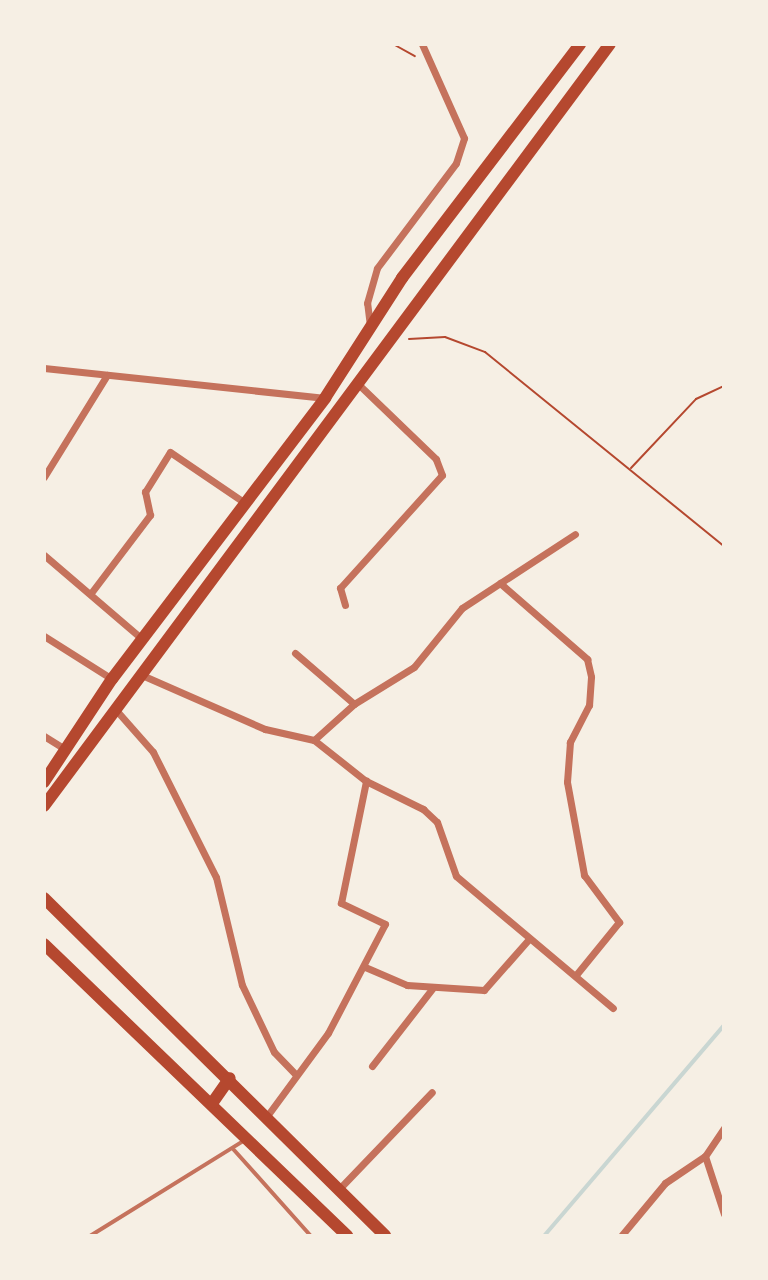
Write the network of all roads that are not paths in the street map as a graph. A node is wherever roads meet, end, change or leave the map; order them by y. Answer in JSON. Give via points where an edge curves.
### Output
{"nodes":[{"id":1,"x":422,"y":44,"type":"edge"},
{"id":2,"x":580,"y":44,"type":"edge"},
{"id":3,"x":610,"y":44,"type":"edge"},
{"id":4,"x":370,"y":331,"type":"junction"},
{"id":5,"x":388,"y":343,"type":"junction"},
{"id":6,"x":44,"y":368,"type":"edge"},
{"id":7,"x":107,"y":375,"type":"junction"},
{"id":8,"x":359,"y":385,"type":"junction"},
{"id":9,"x":325,"y":398,"type":"junction"},
{"id":10,"x":44,"y":477,"type":"edge"},
{"id":11,"x":245,"y":503,"type":"junction"},
{"id":12,"x":575,"y":534,"type":"dead end"},
{"id":13,"x":44,"y":555,"type":"edge"},
{"id":14,"x":500,"y":583,"type":"junction"},
{"id":15,"x":91,"y":593,"type":"junction"},
{"id":16,"x":345,"y":605,"type":"dead end"},
{"id":17,"x":44,"y":636,"type":"edge"},
{"id":18,"x":142,"y":639,"type":"junction"},
{"id":19,"x":295,"y":653,"type":"dead end"},
{"id":20,"x":144,"y":676,"type":"junction"},
{"id":21,"x":112,"y":679,"type":"junction"},
{"id":22,"x":354,"y":704,"type":"junction"},
{"id":23,"x":116,"y":710,"type":"junction"},
{"id":24,"x":44,"y":736,"type":"edge"},
{"id":25,"x":314,"y":740,"type":"junction"},
{"id":26,"x":66,"y":750,"type":"junction"},
{"id":27,"x":45,"y":780,"type":"edge"},
{"id":28,"x":366,"y":781,"type":"junction"},
{"id":29,"x":44,"y":806,"type":"edge"},
{"id":30,"x":44,"y":898,"type":"edge"},
{"id":31,"x":529,"y":939,"type":"junction"},
{"id":32,"x":44,"y":944,"type":"edge"},
{"id":33,"x":365,"y":967,"type":"junction"},
{"id":34,"x":576,"y":975,"type":"junction"},
{"id":35,"x":432,"y":989,"type":"junction"},
{"id":36,"x":613,"y":1008,"type":"dead end"},
{"id":37,"x":372,"y":1066,"type":"dead end"},
{"id":38,"x":296,"y":1075,"type":"junction"},
{"id":39,"x":230,"y":1078,"type":"junction"},
{"id":40,"x":432,"y":1092,"type":"dead end"},
{"id":41,"x":213,"y":1102,"type":"junction"},
{"id":42,"x":267,"y":1116,"type":"junction"},
{"id":43,"x":724,"y":1128,"type":"edge"},
{"id":44,"x":249,"y":1135,"type":"junction"},
{"id":45,"x":234,"y":1150,"type":"junction"},
{"id":46,"x":705,"y":1156,"type":"junction"},
{"id":47,"x":339,"y":1189,"type":"junction"},
{"id":48,"x":724,"y":1214,"type":"edge"},
{"id":49,"x":384,"y":1235,"type":"edge"},
{"id":50,"x":90,"y":1236,"type":"edge"},
{"id":51,"x":311,"y":1236,"type":"edge"},
{"id":52,"x":347,"y":1236,"type":"edge"},
{"id":53,"x":621,"y":1236,"type":"edge"}],
"edges":[{"from":1,"to":4,"type":"street","via":[[461,116],[464,138],[443,182],[377,268],[367,303]]},
{"from":2,"to":4,"type":"highway","via":[[402,278]]},
{"from":3,"to":5,"type":"highway"},
{"from":4,"to":5,"type":"highway"},
{"from":4,"to":9,"type":"highway"},
{"from":5,"to":8,"type":"highway"},
{"from":6,"to":7,"type":"street"},
{"from":7,"to":9,"type":"street"},
{"from":7,"to":10,"type":"street"},
{"from":8,"to":16,"type":"street","via":[[436,459],[442,475],[340,588]]},
{"from":8,"to":20,"type":"highway"},
{"from":9,"to":11,"type":"highway"},
{"from":11,"to":15,"type":"street","via":[[170,452],[145,492],[150,515]]},
{"from":11,"to":18,"type":"highway"},
{"from":12,"to":14,"type":"street"},
{"from":13,"to":15,"type":"street"},
{"from":14,"to":22,"type":"street","via":[[462,608],[414,667]]},
{"from":14,"to":34,"type":"street","via":[[587,659],[591,677],[589,705],[570,742],[567,782],[584,875],[619,922]]},
{"from":15,"to":18,"type":"street"},
{"from":17,"to":21,"type":"street"},
{"from":18,"to":21,"type":"highway"},
{"from":19,"to":22,"type":"street"},
{"from":20,"to":23,"type":"highway"},
{"from":20,"to":25,"type":"street","via":[[265,729]]},
{"from":21,"to":26,"type":"highway"},
{"from":22,"to":25,"type":"street"},
{"from":23,"to":29,"type":"highway"},
{"from":23,"to":38,"type":"street","via":[[153,752],[216,877],[242,985],[274,1052]]},
{"from":24,"to":26,"type":"street"},
{"from":25,"to":28,"type":"street"},
{"from":26,"to":27,"type":"highway"},
{"from":28,"to":31,"type":"street","via":[[430,816],[456,876]]},
{"from":28,"to":33,"type":"street","via":[[341,903],[385,924]]},
{"from":30,"to":39,"type":"highway"},
{"from":31,"to":34,"type":"street"},
{"from":31,"to":35,"type":"street","via":[[484,990]]},
{"from":32,"to":41,"type":"highway"},
{"from":33,"to":35,"type":"street"},
{"from":33,"to":38,"type":"street"},
{"from":34,"to":36,"type":"street"},
{"from":35,"to":37,"type":"street"},
{"from":38,"to":42,"type":"street"},
{"from":39,"to":41,"type":"highway"},
{"from":39,"to":42,"type":"highway"},
{"from":40,"to":47,"type":"street"},
{"from":41,"to":44,"type":"highway"},
{"from":42,"to":47,"type":"highway"},
{"from":43,"to":46,"type":"street"},
{"from":44,"to":45,"type":"lane"},
{"from":44,"to":52,"type":"highway"},
{"from":45,"to":50,"type":"lane"},
{"from":45,"to":51,"type":"lane"},
{"from":46,"to":48,"type":"street"},
{"from":46,"to":53,"type":"street","via":[[665,1183]]},
{"from":47,"to":49,"type":"highway"}]}
